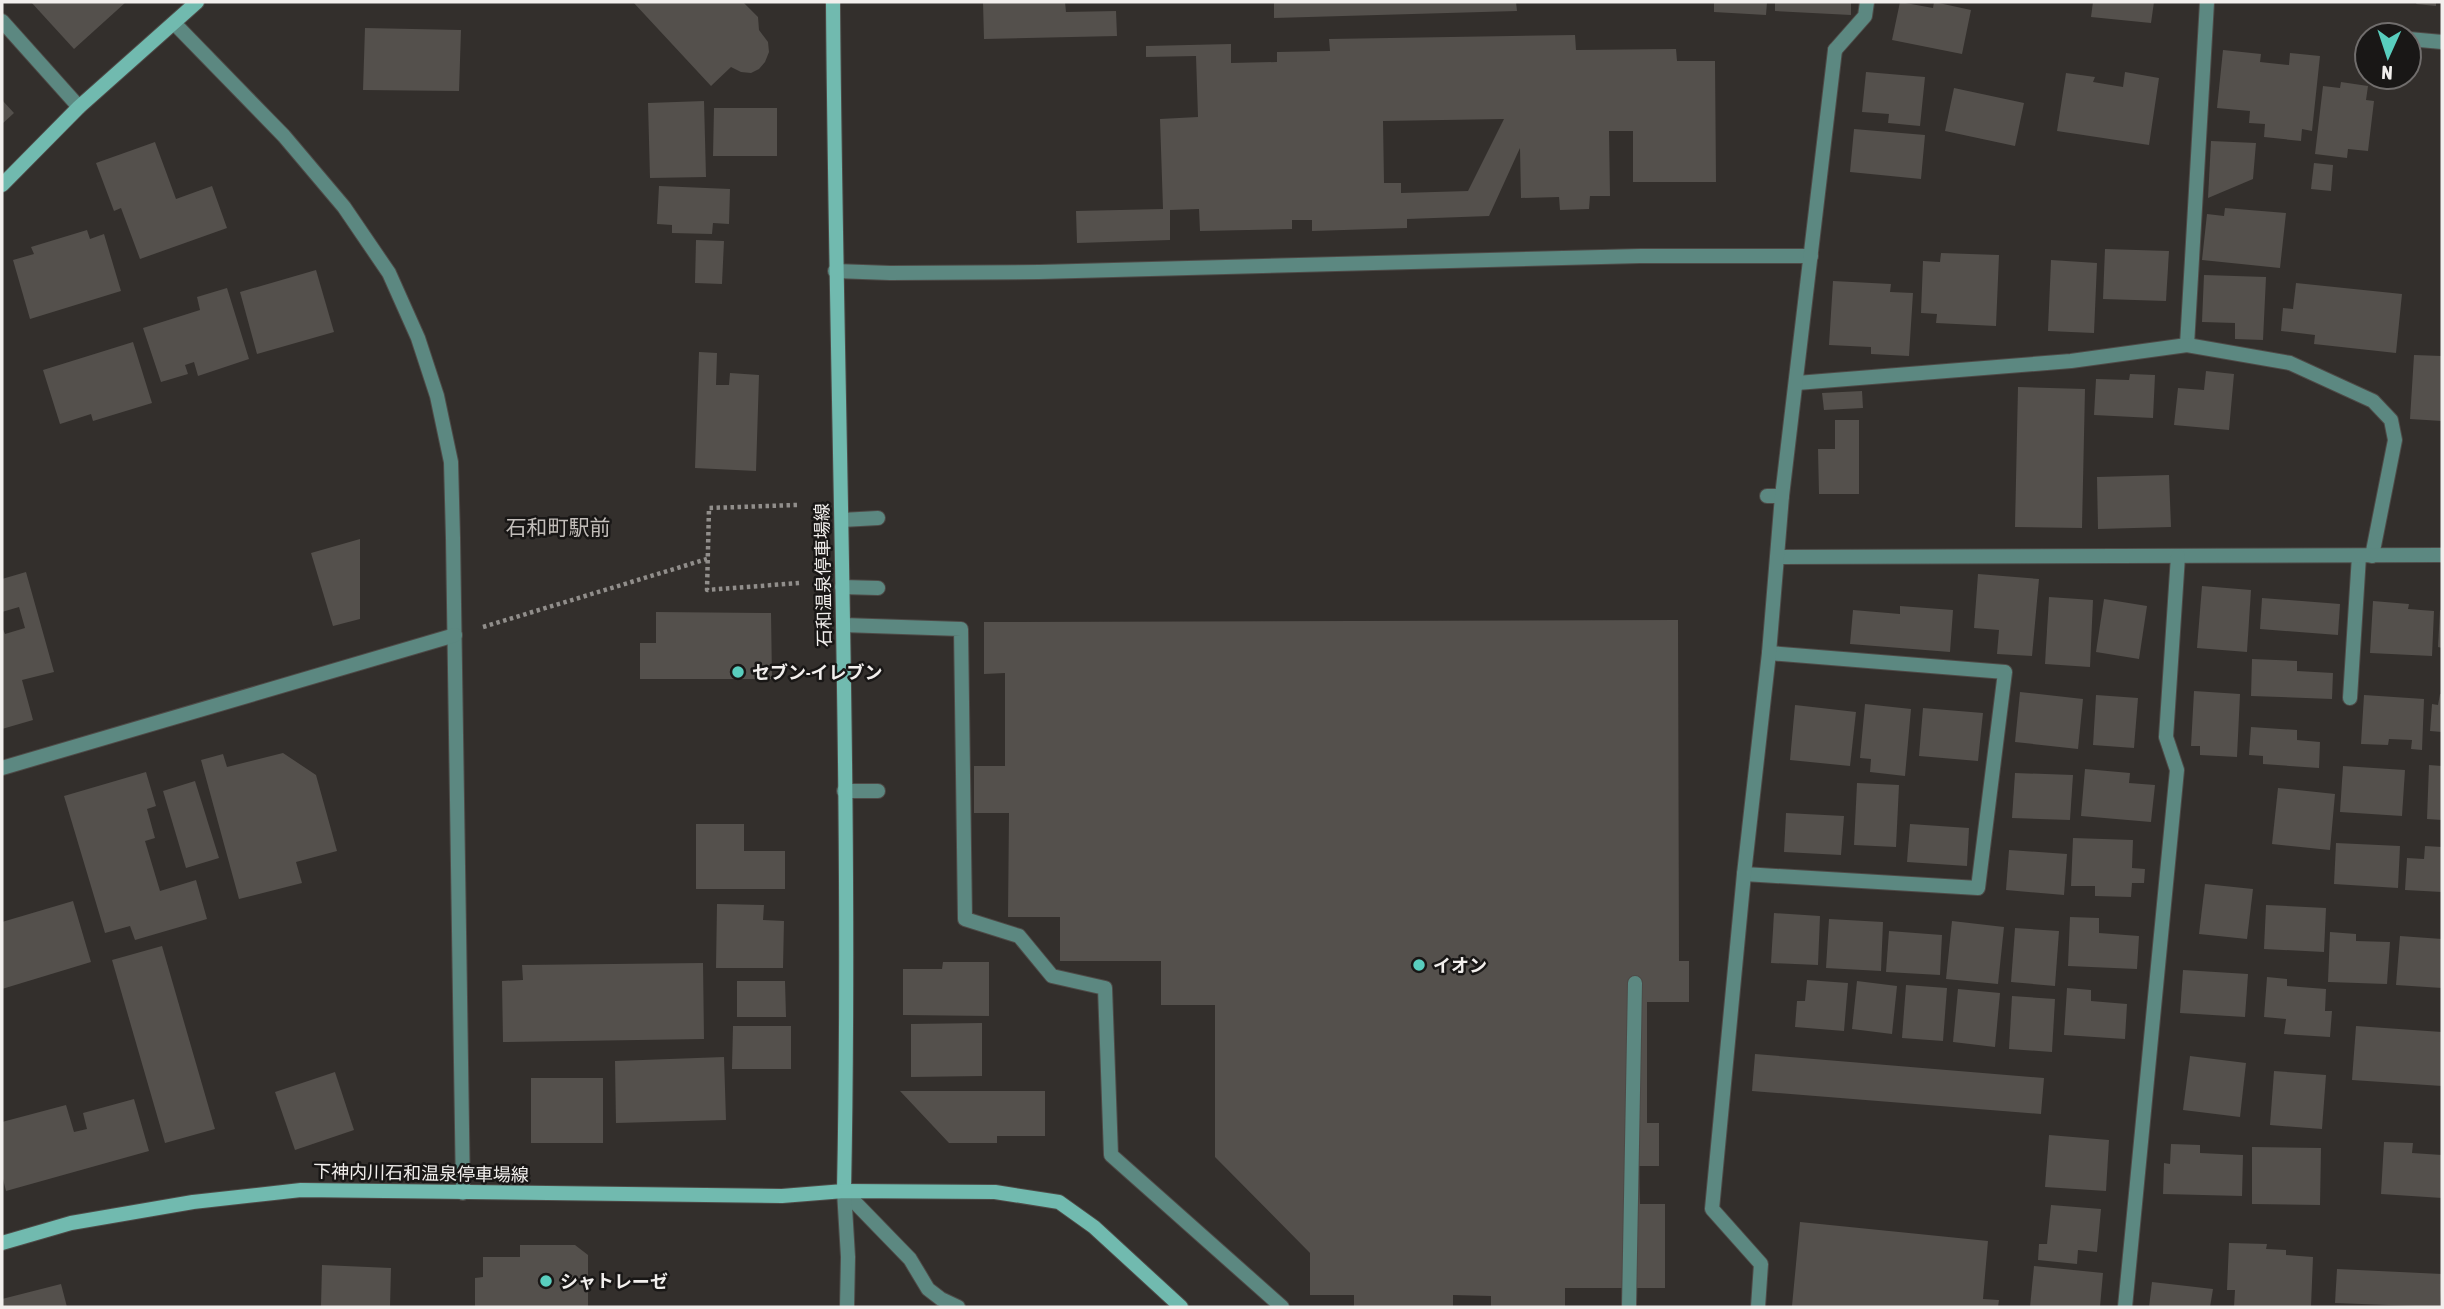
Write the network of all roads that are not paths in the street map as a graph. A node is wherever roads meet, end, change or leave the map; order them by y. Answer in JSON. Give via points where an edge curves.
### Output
{"nodes":[{"id":1,"x":197,"y":2,"type":"edge"},
{"id":2,"x":833,"y":2,"type":"edge"},
{"id":3,"x":1867,"y":2,"type":"edge"},
{"id":4,"x":2207,"y":2,"type":"edge"},
{"id":5,"x":2,"y":21,"type":"edge"},
{"id":6,"x":174,"y":23,"type":"junction"},
{"id":7,"x":2423,"y":40,"type":"edge"},
{"id":8,"x":2442,"y":42,"type":"edge"},
{"id":9,"x":79,"y":107,"type":"junction"},
{"id":10,"x":2,"y":185,"type":"edge"},
{"id":11,"x":1811,"y":256,"type":"junction"},
{"id":12,"x":835,"y":271,"type":"junction"},
{"id":13,"x":2187,"y":345,"type":"junction"},
{"id":14,"x":1797,"y":383,"type":"junction"},
{"id":15,"x":878,"y":518,"type":"dead end"},
{"id":16,"x":842,"y":520,"type":"junction"},
{"id":17,"x":2442,"y":555,"type":"edge"},
{"id":18,"x":2178,"y":556,"type":"junction"},
{"id":19,"x":2365,"y":556,"type":"junction"},
{"id":20,"x":1778,"y":557,"type":"junction"},
{"id":21,"x":842,"y":587,"type":"junction"},
{"id":22,"x":878,"y":589,"type":"dead end"},
{"id":23,"x":843,"y":625,"type":"junction"},
{"id":24,"x":455,"y":635,"type":"junction"},
{"id":25,"x":1769,"y":653,"type":"junction"},
{"id":26,"x":2350,"y":698,"type":"dead end"},
{"id":27,"x":2,"y":768,"type":"edge"},
{"id":28,"x":844,"y":791,"type":"junction"},
{"id":29,"x":878,"y":791,"type":"dead end"},
{"id":30,"x":1744,"y":874,"type":"junction"},
{"id":31,"x":1635,"y":983,"type":"dead end"},
{"id":32,"x":844,"y":1191,"type":"junction"},
{"id":33,"x":463,"y":1193,"type":"junction"},
{"id":34,"x":2,"y":1243,"type":"edge"},
{"id":35,"x":847,"y":1307,"type":"edge"},
{"id":36,"x":958,"y":1307,"type":"edge"},
{"id":37,"x":1181,"y":1307,"type":"edge"},
{"id":38,"x":1282,"y":1307,"type":"edge"},
{"id":39,"x":1629,"y":1307,"type":"edge"},
{"id":40,"x":1758,"y":1307,"type":"edge"},
{"id":41,"x":2125,"y":1307,"type":"edge"}],
"edges":[{"from":1,"to":6,"type":"main road"},
{"from":2,"to":12,"type":"main road","name":"石和温泉停車場線"},
{"from":3,"to":11,"type":"street","via":[[1865,16],[1835,50]]},
{"from":4,"to":13,"type":"street"},
{"from":5,"to":9,"type":"street"},
{"from":6,"to":9,"type":"main road"},
{"from":6,"to":24,"type":"street","via":[[284,136],[344,207],[389,273],[422,350],[451,462]]},
{"from":7,"to":8,"type":"street"},
{"from":9,"to":10,"type":"main road"},
{"from":11,"to":12,"type":"street","via":[[1640,256],[1039,272]]},
{"from":11,"to":14,"type":"street"},
{"from":12,"to":16,"type":"main road","name":"石和温泉停車場線"},
{"from":13,"to":14,"type":"street","via":[[2071,361]]},
{"from":13,"to":19,"type":"street","via":[[2290,363],[2373,401],[2391,421],[2395,440]]},
{"from":14,"to":20,"type":"street","via":[[1774,496]]},
{"from":15,"to":16,"type":"street"},
{"from":16,"to":21,"type":"main road","name":"石和温泉停車場線"},
{"from":17,"to":19,"type":"street"},
{"from":18,"to":19,"type":"street"},
{"from":18,"to":20,"type":"street"},
{"from":18,"to":41,"type":"street","via":[[2166,737],[2177,771]]},
{"from":19,"to":26,"type":"street"},
{"from":20,"to":25,"type":"street"},
{"from":21,"to":22,"type":"street"},
{"from":21,"to":23,"type":"main road","name":"石和温泉停車場線"},
{"from":23,"to":28,"type":"main road","name":"石和温泉停車場線"},
{"from":23,"to":38,"type":"street","via":[[961,629],[965,919],[1019,936],[1052,976],[1105,988],[1111,1155]]},
{"from":24,"to":27,"type":"street"},
{"from":24,"to":33,"type":"street"},
{"from":25,"to":30,"type":"street"},
{"from":25,"to":30,"type":"street","via":[[2004,673],[1978,888]]},
{"from":28,"to":29,"type":"street"},
{"from":28,"to":32,"type":"main road","name":"石和温泉停車場線"},
{"from":30,"to":40,"type":"street","via":[[1712,1209],[1761,1264]]},
{"from":31,"to":39,"type":"street"},
{"from":32,"to":33,"type":"main road","name":"下神内川石和温泉停車場線","via":[[782,1196]]},
{"from":32,"to":35,"type":"street"},
{"from":32,"to":36,"type":"street","via":[[909,1259],[928,1289]]},
{"from":32,"to":37,"type":"main road","name":"下神内川石和温泉停車場線","via":[[995,1192],[1059,1202],[1094,1227]]},
{"from":33,"to":34,"type":"main road","name":"下神内川石和温泉停車場線","via":[[301,1190],[71,1223]]}]}
